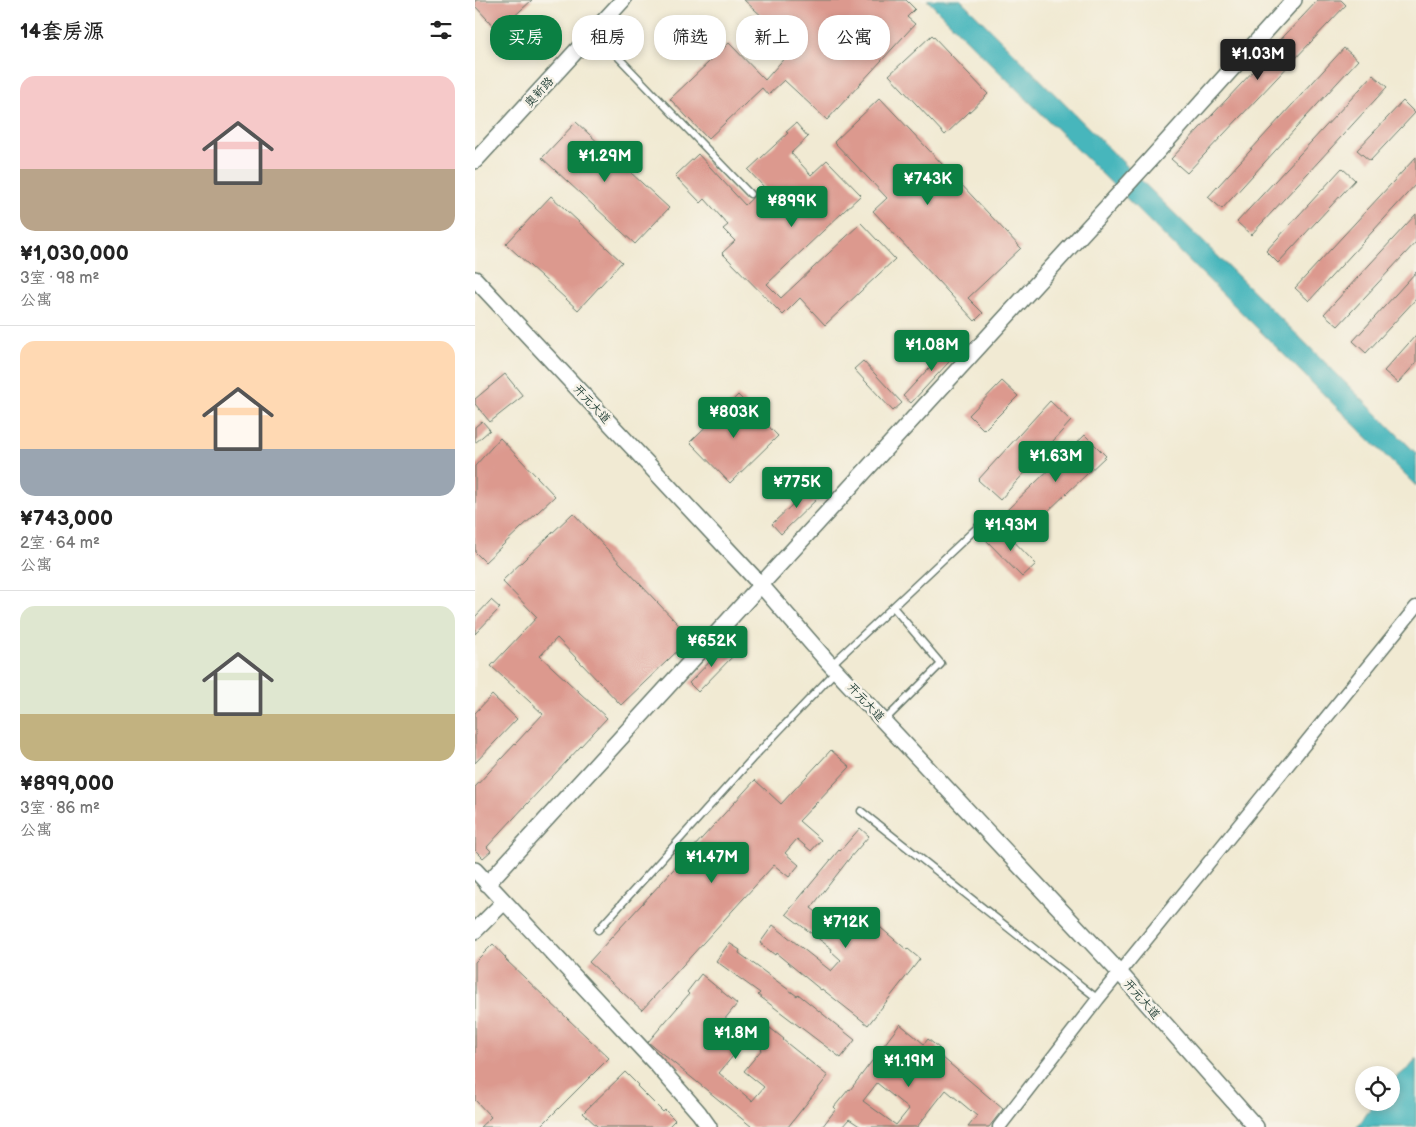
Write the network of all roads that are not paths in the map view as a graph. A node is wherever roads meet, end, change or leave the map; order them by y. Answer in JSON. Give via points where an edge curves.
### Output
{"nodes":[{"id":1,"x":623,"y":0,"type":"edge"},
{"id":2,"x":1294,"y":0,"type":"edge"},
{"id":3,"x":609,"y":15,"type":"edge"},
{"id":4,"x":572,"y":56,"type":"edge"},
{"id":5,"x":621,"y":60,"type":"edge"},
{"id":6,"x":475,"y":161,"type":"edge"},
{"id":7,"x":750,"y":194,"type":"dead end"},
{"id":8,"x":475,"y":279,"type":"edge"},
{"id":9,"x":983,"y":522,"type":"dead end"},
{"id":10,"x":761,"y":585,"type":"junction"},
{"id":11,"x":893,"y":607,"type":"junction"},
{"id":12,"x":1416,"y":607,"type":"edge"},
{"id":13,"x":834,"y":668,"type":"junction"},
{"id":14,"x":883,"y":721,"type":"junction"},
{"id":15,"x":861,"y":811,"type":"dead end"},
{"id":16,"x":475,"y":870,"type":"edge"},
{"id":17,"x":487,"y":884,"type":"junction"},
{"id":18,"x":504,"y":902,"type":"junction"},
{"id":19,"x":598,"y":930,"type":"dead end"},
{"id":20,"x":475,"y":931,"type":"edge"},
{"id":21,"x":1120,"y":973,"type":"junction"},
{"id":22,"x":1098,"y":998,"type":"junction"},
{"id":23,"x":709,"y":1127,"type":"edge"},
{"id":24,"x":999,"y":1127,"type":"edge"},
{"id":25,"x":1256,"y":1127,"type":"edge"}],
"edges":[{"from":1,"to":3,"type":"street","name":"奥新路"},
{"from":2,"to":10,"type":"street"},
{"from":4,"to":6,"type":"street","name":"奥新路"},
{"from":5,"to":7,"type":"lane"},
{"from":8,"to":10,"type":"street","name":"开元大道"},
{"from":9,"to":11,"type":"lane"},
{"from":10,"to":13,"type":"street","name":"开元大道"},
{"from":10,"to":17,"type":"street"},
{"from":11,"to":13,"type":"lane"},
{"from":11,"to":14,"type":"lane","via":[[941,664]]},
{"from":12,"to":21,"type":"street"},
{"from":13,"to":14,"type":"street","name":"开元大道"},
{"from":13,"to":19,"type":"lane"},
{"from":14,"to":21,"type":"street","name":"开元大道"},
{"from":15,"to":22,"type":"lane"},
{"from":16,"to":17,"type":"street"},
{"from":17,"to":18,"type":"street"},
{"from":18,"to":20,"type":"street"},
{"from":18,"to":23,"type":"street","via":[[658,1066]]},
{"from":21,"to":22,"type":"street"},
{"from":21,"to":25,"type":"street","name":"开元大道"},
{"from":22,"to":24,"type":"street"}]}
